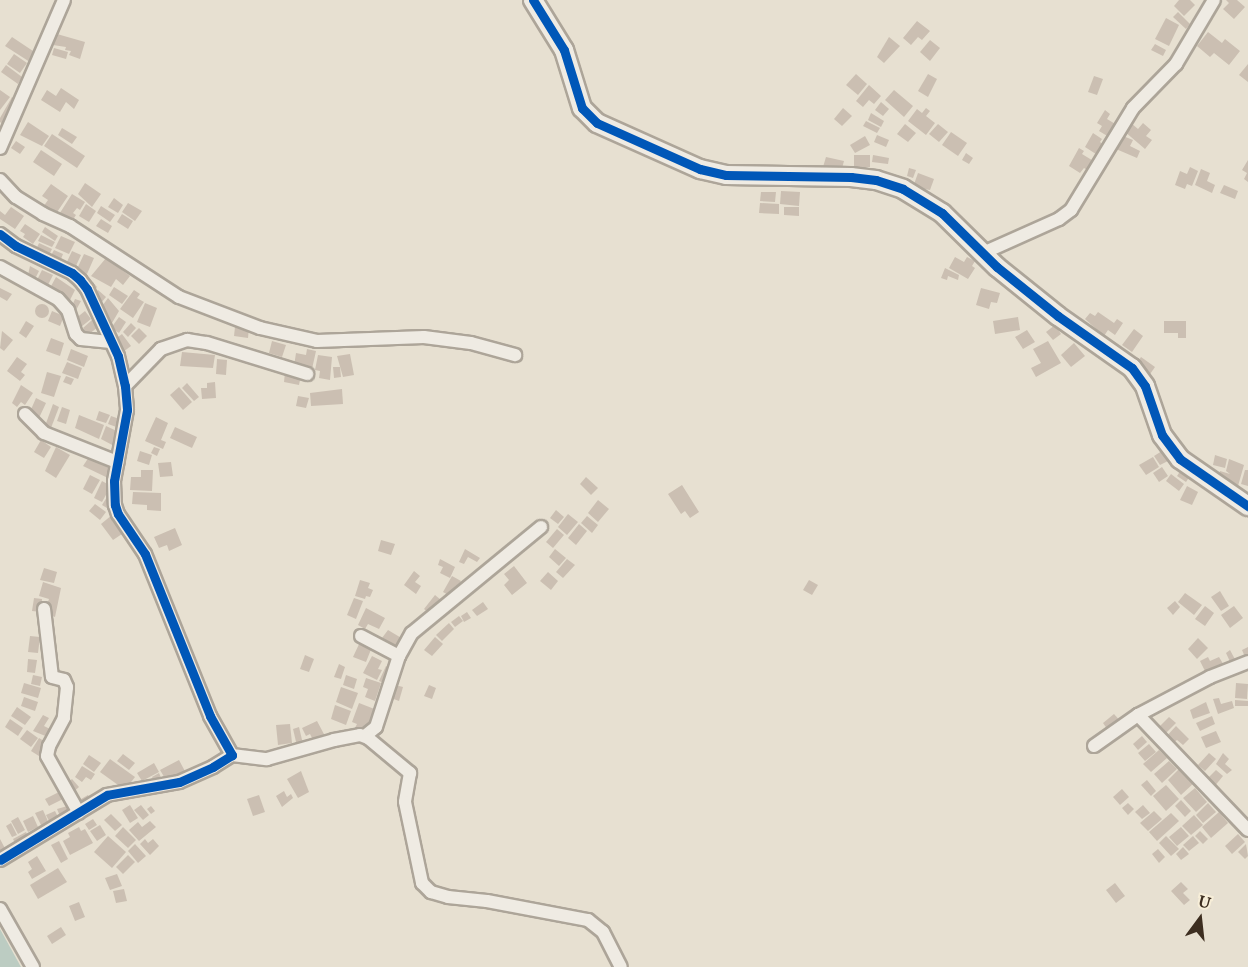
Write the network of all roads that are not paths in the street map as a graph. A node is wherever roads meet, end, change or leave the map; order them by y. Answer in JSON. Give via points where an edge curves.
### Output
{"nodes":[{"id":1,"x":64,"y":0,"type":"edge"},
{"id":2,"x":533,"y":0,"type":"edge"},
{"id":3,"x":1214,"y":0,"type":"edge"},
{"id":4,"x":0,"y":148,"type":"edge"},
{"id":5,"x":0,"y":180,"type":"edge"},
{"id":6,"x":0,"y":234,"type":"edge"},
{"id":7,"x":983,"y":253,"type":"junction"},
{"id":8,"x":0,"y":267,"type":"edge"},
{"id":9,"x":111,"y":342,"type":"junction"},
{"id":10,"x":515,"y":355,"type":"dead end"},
{"id":11,"x":307,"y":374,"type":"dead end"},
{"id":12,"x":126,"y":386,"type":"junction"},
{"id":13,"x":25,"y":414,"type":"dead end"},
{"id":14,"x":117,"y":462,"type":"junction"},
{"id":15,"x":1248,"y":506,"type":"edge"},
{"id":16,"x":541,"y":527,"type":"dead end"},
{"id":17,"x":44,"y":609,"type":"dead end"},
{"id":18,"x":361,"y":636,"type":"dead end"},
{"id":19,"x":399,"y":656,"type":"junction"},
{"id":20,"x":1248,"y":662,"type":"edge"},
{"id":21,"x":1138,"y":715,"type":"junction"},
{"id":22,"x":365,"y":736,"type":"junction"},
{"id":23,"x":1094,"y":746,"type":"dead end"},
{"id":24,"x":232,"y":755,"type":"junction"},
{"id":25,"x":79,"y":813,"type":"junction"},
{"id":26,"x":1248,"y":830,"type":"edge"},
{"id":27,"x":0,"y":860,"type":"edge"},
{"id":28,"x":0,"y":909,"type":"edge"},
{"id":29,"x":33,"y":967,"type":"edge"},
{"id":30,"x":621,"y":967,"type":"edge"}],
"edges":[{"from":1,"to":4,"type":"street"},
{"from":2,"to":7,"type":"street","via":[[564,50],[582,108],[597,123],[726,175],[851,177],[903,189],[942,213]]},
{"from":3,"to":7,"type":"street","via":[[1176,63],[1133,108],[1071,210]]},
{"from":5,"to":10,"type":"street","via":[[16,197],[70,226],[179,297],[260,328],[317,341],[424,337],[471,343]]},
{"from":6,"to":9,"type":"street","via":[[80,280]]},
{"from":7,"to":15,"type":"street","via":[[1058,316],[1132,368],[1145,386],[1162,435],[1180,459]]},
{"from":8,"to":9,"type":"street","via":[[58,299],[68,310],[75,334],[81,339]]},
{"from":9,"to":12,"type":"street"},
{"from":11,"to":12,"type":"street","via":[[187,340],[161,349]]},
{"from":12,"to":14,"type":"street","via":[[126,426]]},
{"from":13,"to":14,"type":"street","via":[[44,433]]},
{"from":14,"to":24,"type":"street","via":[[113,494],[118,514],[145,555],[210,716]]},
{"from":16,"to":19,"type":"street","via":[[418,626]]},
{"from":17,"to":25,"type":"street","via":[[52,677],[64,680],[67,687],[64,718],[47,756]]},
{"from":18,"to":19,"type":"street"},
{"from":19,"to":22,"type":"street","via":[[376,727]]},
{"from":20,"to":21,"type":"street"},
{"from":21,"to":23,"type":"street"},
{"from":21,"to":26,"type":"street"},
{"from":22,"to":24,"type":"street","via":[[333,740],[267,759]]},
{"from":22,"to":30,"type":"street","via":[[410,773],[405,802],[422,883],[439,895],[588,920],[603,932]]},
{"from":24,"to":25,"type":"street","via":[[179,782],[107,795]]},
{"from":25,"to":27,"type":"street"},
{"from":28,"to":29,"type":"street"}]}
